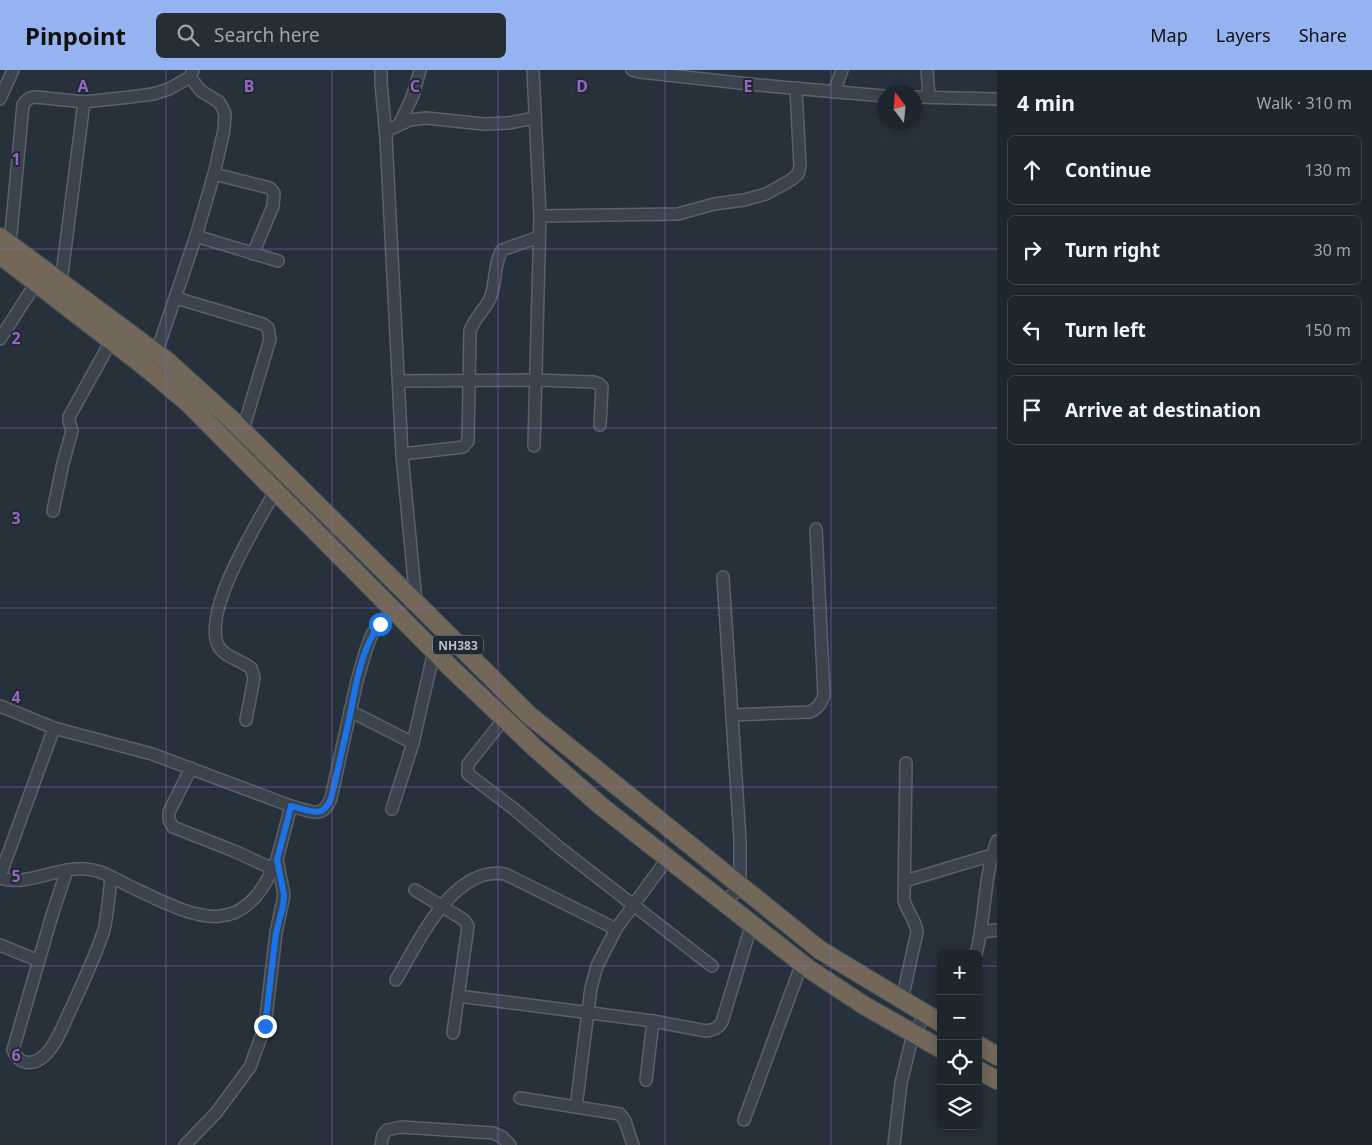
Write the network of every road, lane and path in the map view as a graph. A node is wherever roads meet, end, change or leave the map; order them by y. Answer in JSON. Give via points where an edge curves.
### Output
{"nodes":[{"id":1,"x":13,"y":70,"type":"edge"},
{"id":2,"x":381,"y":70,"type":"edge"},
{"id":3,"x":420,"y":70,"type":"edge"},
{"id":4,"x":533,"y":70,"type":"edge"},
{"id":5,"x":634,"y":70,"type":"edge"},
{"id":6,"x":842,"y":70,"type":"edge"},
{"id":7,"x":927,"y":70,"type":"edge"},
{"id":8,"x":191,"y":74,"type":"edge"},
{"id":9,"x":707,"y":75,"type":"edge"},
{"id":10,"x":796,"y":88,"type":"junction"},
{"id":11,"x":834,"y":92,"type":"junction"},
{"id":12,"x":877,"y":95,"type":"edge"},
{"id":13,"x":922,"y":97,"type":"edge"},
{"id":14,"x":929,"y":97,"type":"junction"},
{"id":15,"x":0,"y":99,"type":"edge"},
{"id":16,"x":997,"y":99,"type":"edge"},
{"id":17,"x":84,"y":102,"type":"junction"},
{"id":18,"x":535,"y":118,"type":"junction"},
{"id":19,"x":400,"y":123,"type":"junction"},
{"id":20,"x":386,"y":131,"type":"junction"},
{"id":21,"x":214,"y":174,"type":"junction"},
{"id":22,"x":540,"y":216,"type":"junction"},
{"id":23,"x":196,"y":236,"type":"junction"},
{"id":24,"x":539,"y":238,"type":"junction"},
{"id":25,"x":3,"y":246,"type":"edge"},
{"id":26,"x":253,"y":254,"type":"junction"},
{"id":27,"x":278,"y":261,"type":"dead end"},
{"id":28,"x":61,"y":282,"type":"junction"},
{"id":29,"x":36,"y":283,"type":"junction"},
{"id":30,"x":176,"y":298,"type":"junction"},
{"id":31,"x":0,"y":339,"type":"edge"},
{"id":32,"x":112,"y":341,"type":"junction"},
{"id":33,"x":157,"y":353,"type":"junction"},
{"id":34,"x":149,"y":370,"type":"junction"},
{"id":35,"x":535,"y":380,"type":"junction"},
{"id":36,"x":399,"y":381,"type":"junction"},
{"id":37,"x":470,"y":381,"type":"junction"},
{"id":38,"x":600,"y":425,"type":"dead end"},
{"id":39,"x":243,"y":430,"type":"junction"},
{"id":40,"x":534,"y":446,"type":"dead end"},
{"id":41,"x":402,"y":454,"type":"junction"},
{"id":42,"x":275,"y":491,"type":"junction"},
{"id":43,"x":53,"y":512,"type":"dead end"},
{"id":44,"x":816,"y":529,"type":"dead end"},
{"id":45,"x":723,"y":577,"type":"dead end"},
{"id":46,"x":416,"y":602,"type":"junction"},
{"id":47,"x":392,"y":609,"type":"junction"},
{"id":48,"x":434,"y":651,"type":"junction"},
{"id":49,"x":0,"y":706,"type":"edge"},
{"id":50,"x":350,"y":711,"type":"junction"},
{"id":51,"x":732,"y":715,"type":"junction"},
{"id":52,"x":504,"y":719,"type":"junction"},
{"id":53,"x":246,"y":720,"type":"dead end"},
{"id":54,"x":54,"y":728,"type":"junction"},
{"id":55,"x":413,"y":742,"type":"junction"},
{"id":56,"x":906,"y":763,"type":"dead end"},
{"id":57,"x":191,"y":768,"type":"junction"},
{"id":58,"x":291,"y":806,"type":"junction"},
{"id":59,"x":392,"y":809,"type":"dead end"},
{"id":60,"x":997,"y":842,"type":"edge"},
{"id":61,"x":992,"y":855,"type":"junction"},
{"id":62,"x":668,"y":859,"type":"junction"},
{"id":63,"x":275,"y":864,"type":"junction"},
{"id":64,"x":67,"y":870,"type":"junction"},
{"id":65,"x":0,"y":877,"type":"edge"},
{"id":66,"x":111,"y":877,"type":"junction"},
{"id":67,"x":905,"y":881,"type":"junction"},
{"id":68,"x":740,"y":887,"type":"junction"},
{"id":69,"x":415,"y":890,"type":"dead end"},
{"id":70,"x":725,"y":902,"type":"junction"},
{"id":71,"x":633,"y":906,"type":"junction"},
{"id":72,"x":442,"y":907,"type":"junction"},
{"id":73,"x":752,"y":923,"type":"junction"},
{"id":74,"x":616,"y":929,"type":"junction"},
{"id":75,"x":997,"y":930,"type":"edge"},
{"id":76,"x":981,"y":932,"type":"junction"},
{"id":77,"x":0,"y":945,"type":"edge"},
{"id":78,"x":977,"y":950,"type":"edge"},
{"id":79,"x":39,"y":961,"type":"junction"},
{"id":80,"x":802,"y":963,"type":"junction"},
{"id":81,"x":712,"y":966,"type":"dead end"},
{"id":82,"x":396,"y":980,"type":"dead end"},
{"id":83,"x":458,"y":996,"type":"junction"},
{"id":84,"x":902,"y":1000,"type":"junction"},
{"id":85,"x":588,"y":1012,"type":"junction"},
{"id":86,"x":933,"y":1019,"type":"edge"},
{"id":87,"x":654,"y":1021,"type":"junction"},
{"id":88,"x":453,"y":1033,"type":"dead end"},
{"id":89,"x":913,"y":1034,"type":"junction"},
{"id":90,"x":937,"y":1047,"type":"edge"},
{"id":91,"x":982,"y":1047,"type":"edge"},
{"id":92,"x":997,"y":1056,"type":"edge"},
{"id":93,"x":982,"y":1072,"type":"edge"},
{"id":94,"x":646,"y":1080,"type":"dead end"},
{"id":95,"x":997,"y":1080,"type":"edge"},
{"id":96,"x":520,"y":1098,"type":"dead end"},
{"id":97,"x":576,"y":1107,"type":"junction"},
{"id":98,"x":744,"y":1120,"type":"dead end"},
{"id":99,"x":184,"y":1145,"type":"edge"},
{"id":100,"x":381,"y":1145,"type":"edge"},
{"id":101,"x":510,"y":1145,"type":"edge"},
{"id":102,"x":633,"y":1145,"type":"edge"},
{"id":103,"x":894,"y":1145,"type":"edge"}],
"edges":[{"from":1,"to":15,"type":"street"},
{"from":2,"to":20,"type":"street"},
{"from":3,"to":19,"type":"street"},
{"from":4,"to":18,"type":"street"},
{"from":5,"to":9,"type":"street"},
{"from":6,"to":11,"type":"street"},
{"from":7,"to":14,"type":"street"},
{"from":8,"to":17,"type":"street","via":[[169,89],[153,94]]},
{"from":8,"to":21,"type":"street","via":[[201,91],[219,102],[224,114],[224,130]]},
{"from":9,"to":10,"type":"street"},
{"from":10,"to":11,"type":"street"},
{"from":10,"to":22,"type":"street","via":[[798,174],[766,194],[678,214]]},
{"from":11,"to":12,"type":"street"},
{"from":13,"to":14,"type":"street"},
{"from":14,"to":16,"type":"street"},
{"from":17,"to":25,"type":"street","via":[[31,97],[23,104]]},
{"from":17,"to":28,"type":"street"},
{"from":18,"to":19,"type":"street","via":[[484,124],[426,118]]},
{"from":18,"to":22,"type":"street"},
{"from":19,"to":20,"type":"street"},
{"from":20,"to":36,"type":"street"},
{"from":21,"to":23,"type":"street"},
{"from":21,"to":26,"type":"street","via":[[270,188],[274,193],[274,206]]},
{"from":22,"to":24,"type":"street"},
{"from":23,"to":26,"type":"street"},
{"from":23,"to":30,"type":"street"},
{"from":24,"to":35,"type":"street"},
{"from":24,"to":37,"type":"street","via":[[507,247],[499,255],[490,297],[470,330]]},
{"from":25,"to":28,"type":"highway","number":"NH383"},
{"from":25,"to":29,"type":"highway","number":"NH383"},
{"from":26,"to":27,"type":"street"},
{"from":28,"to":33,"type":"highway","number":"NH383"},
{"from":29,"to":31,"type":"street"},
{"from":29,"to":32,"type":"highway","number":"NH383"},
{"from":30,"to":33,"type":"street"},
{"from":30,"to":39,"type":"street","via":[[268,328],[270,340]]},
{"from":32,"to":34,"type":"highway","number":"NH383"},
{"from":32,"to":43,"type":"street","via":[[69,416],[72,431]]},
{"from":33,"to":34,"type":"street"},
{"from":33,"to":39,"type":"highway","number":"NH383"},
{"from":34,"to":42,"type":"highway","number":"NH383","via":[[187,402]]},
{"from":35,"to":37,"type":"street"},
{"from":35,"to":38,"type":"street","via":[[599,384],[602,387]]},
{"from":35,"to":40,"type":"street"},
{"from":36,"to":37,"type":"street"},
{"from":36,"to":41,"type":"street"},
{"from":37,"to":41,"type":"street","via":[[468,441],[463,446]]},
{"from":39,"to":46,"type":"highway","number":"NH383"},
{"from":41,"to":46,"type":"street"},
{"from":42,"to":47,"type":"highway","number":"NH383"},
{"from":42,"to":53,"type":"street","via":[[234,567],[218,604],[215,623],[219,647],[251,668],[254,678]]},
{"from":44,"to":51,"type":"street","via":[[822,702],[810,712]]},
{"from":45,"to":51,"type":"street"},
{"from":46,"to":68,"type":"highway","number":"NH383","via":[[529,716]]},
{"from":47,"to":48,"type":"highway","number":"NH383"},
{"from":47,"to":50,"type":"street","via":[[372,634]]},
{"from":48,"to":52,"type":"highway","number":"NH383"},
{"from":48,"to":55,"type":"street"},
{"from":49,"to":54,"type":"street"},
{"from":50,"to":55,"type":"street"},
{"from":50,"to":58,"type":"street","via":[[328,808],[316,812]]},
{"from":51,"to":68,"type":"street"},
{"from":52,"to":62,"type":"highway","number":"NH383","via":[[601,806]]},
{"from":52,"to":71,"type":"street","via":[[468,764],[468,774]]},
{"from":54,"to":57,"type":"street","via":[[152,754]]},
{"from":54,"to":65,"type":"street"},
{"from":55,"to":59,"type":"street"},
{"from":56,"to":67,"type":"street"},
{"from":57,"to":58,"type":"street"},
{"from":57,"to":63,"type":"street","via":[[169,812],[173,827]]},
{"from":58,"to":63,"type":"street"},
{"from":60,"to":61,"type":"street"},
{"from":61,"to":67,"type":"street"},
{"from":61,"to":76,"type":"street"},
{"from":62,"to":70,"type":"highway","number":"NH383"},
{"from":62,"to":71,"type":"street"},
{"from":63,"to":66,"type":"street","via":[[250,903],[241,911],[222,917],[209,917],[174,907]]},
{"from":63,"to":99,"type":"street","via":[[284,895],[265,1026],[250,1067],[216,1113]]},
{"from":64,"to":65,"type":"street","via":[[14,881]]},
{"from":64,"to":66,"type":"street","via":[[98,871]]},
{"from":64,"to":79,"type":"street"},
{"from":66,"to":79,"type":"street","via":[[104,928],[95,958],[46,1054],[34,1063],[25,1063],[16,1058],[13,1050]]},
{"from":67,"to":84,"type":"street","via":[[904,900],[917,932]]},
{"from":68,"to":70,"type":"street"},
{"from":68,"to":84,"type":"highway","number":"NH383","via":[[820,950]]},
{"from":69,"to":72,"type":"street"},
{"from":70,"to":73,"type":"highway","number":"NH383"},
{"from":71,"to":74,"type":"street"},
{"from":71,"to":81,"type":"street"},
{"from":72,"to":74,"type":"street","via":[[456,891],[476,878],[496,872]]},
{"from":72,"to":82,"type":"street"},
{"from":72,"to":83,"type":"street","via":[[468,926]]},
{"from":73,"to":80,"type":"highway","number":"NH383"},
{"from":73,"to":87,"type":"street","via":[[718,1027],[706,1031]]},
{"from":74,"to":85,"type":"street","via":[[598,966]]},
{"from":75,"to":76,"type":"street"},
{"from":76,"to":78,"type":"street"},
{"from":77,"to":79,"type":"street"},
{"from":80,"to":89,"type":"highway","number":"NH383"},
{"from":80,"to":98,"type":"street"},
{"from":83,"to":85,"type":"street"},
{"from":83,"to":88,"type":"street"},
{"from":84,"to":86,"type":"highway","number":"NH383"},
{"from":85,"to":87,"type":"street"},
{"from":85,"to":97,"type":"street"},
{"from":86,"to":89,"type":"street"},
{"from":87,"to":94,"type":"street"},
{"from":89,"to":90,"type":"highway","number":"NH383"},
{"from":89,"to":103,"type":"street","via":[[902,1083]]},
{"from":91,"to":92,"type":"highway"},
{"from":93,"to":95,"type":"highway"},
{"from":96,"to":97,"type":"street"},
{"from":97,"to":102,"type":"street","via":[[620,1114]]},
{"from":100,"to":101,"type":"street","via":[[387,1130],[401,1127],[493,1133]]}]}
